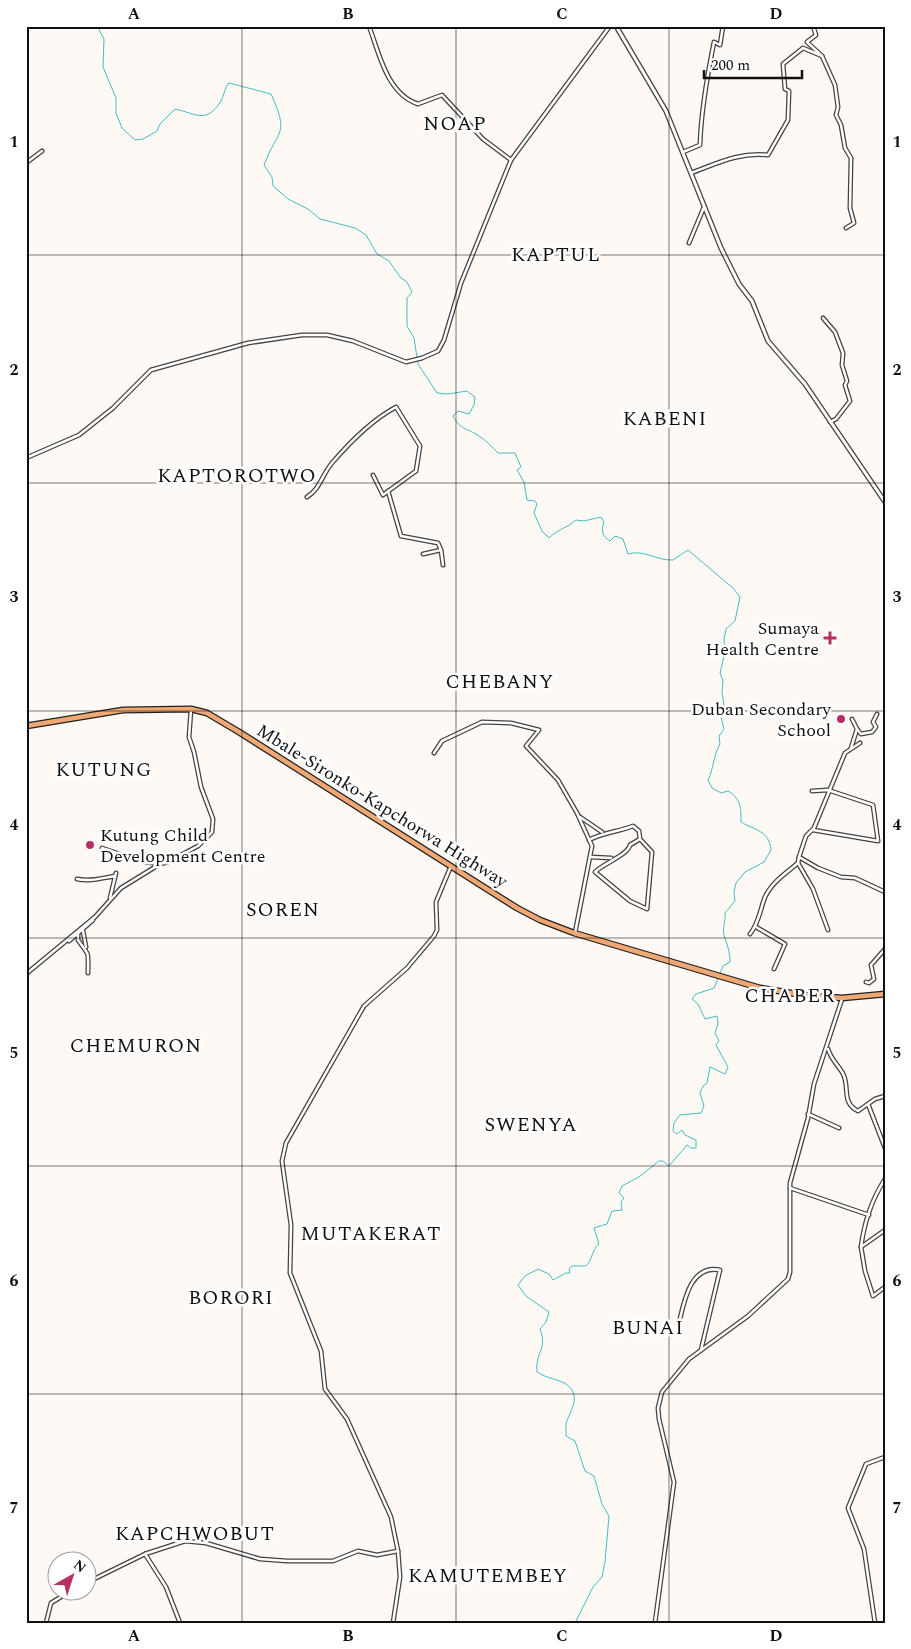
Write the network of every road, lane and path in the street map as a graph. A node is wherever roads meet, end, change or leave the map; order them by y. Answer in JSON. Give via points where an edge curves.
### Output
{"nodes":[{"id":1,"x":369,"y":26,"type":"edge"},
{"id":2,"x":610,"y":26,"type":"edge"},
{"id":3,"x":616,"y":26,"type":"edge"},
{"id":4,"x":723,"y":26,"type":"edge"},
{"id":5,"x":813,"y":26,"type":"edge"},
{"id":6,"x":822,"y":56,"type":"junction"},
{"id":7,"x":42,"y":151,"type":"dead end"},
{"id":8,"x":683,"y":152,"type":"junction"},
{"id":9,"x":511,"y":160,"type":"junction"},
{"id":10,"x":26,"y":163,"type":"edge"},
{"id":11,"x":691,"y":173,"type":"junction"},
{"id":12,"x":704,"y":207,"type":"junction"},
{"id":13,"x":846,"y":228,"type":"dead end"},
{"id":14,"x":688,"y":243,"type":"dead end"},
{"id":15,"x":823,"y":318,"type":"dead end"},
{"id":16,"x":830,"y":422,"type":"junction"},
{"id":17,"x":26,"y":458,"type":"edge"},
{"id":18,"x":374,"y":475,"type":"dead end"},
{"id":19,"x":388,"y":491,"type":"junction"},
{"id":20,"x":307,"y":497,"type":"dead end"},
{"id":21,"x":885,"y":502,"type":"edge"},
{"id":22,"x":441,"y":550,"type":"junction"},
{"id":23,"x":423,"y":554,"type":"dead end"},
{"id":24,"x":443,"y":566,"type":"dead end"},
{"id":25,"x":191,"y":708,"type":"junction"},
{"id":26,"x":877,"y":714,"type":"dead end"},
{"id":27,"x":852,"y":718,"type":"dead end"},
{"id":28,"x":26,"y":726,"type":"edge"},
{"id":29,"x":857,"y":729,"type":"junction"},
{"id":30,"x":860,"y":743,"type":"dead end"},
{"id":31,"x":850,"y":750,"type":"junction"},
{"id":32,"x":434,"y":753,"type":"dead end"},
{"id":33,"x":828,"y":790,"type":"junction"},
{"id":34,"x":812,"y":791,"type":"dead end"},
{"id":35,"x":579,"y":816,"type":"junction"},
{"id":36,"x":813,"y":830,"type":"junction"},
{"id":37,"x":603,"y":833,"type":"junction"},
{"id":38,"x":640,"y":839,"type":"junction"},
{"id":39,"x":590,"y":840,"type":"junction"},
{"id":40,"x":102,"y":848,"type":"dead end"},
{"id":41,"x":591,"y":857,"type":"junction"},
{"id":42,"x":799,"y":857,"type":"junction"},
{"id":43,"x":613,"y":858,"type":"junction"},
{"id":44,"x":798,"y":863,"type":"junction"},
{"id":45,"x":160,"y":864,"type":"junction"},
{"id":46,"x":451,"y":866,"type":"junction"},
{"id":47,"x":76,"y":879,"type":"dead end"},
{"id":48,"x":885,"y":892,"type":"edge"},
{"id":49,"x":110,"y":901,"type":"junction"},
{"id":50,"x":756,"y":927,"type":"junction"},
{"id":51,"x":83,"y":930,"type":"junction"},
{"id":52,"x":828,"y":930,"type":"dead end"},
{"id":53,"x":574,"y":933,"type":"junction"},
{"id":54,"x":78,"y":934,"type":"junction"},
{"id":55,"x":750,"y":934,"type":"dead end"},
{"id":56,"x":86,"y":947,"type":"junction"},
{"id":57,"x":58,"y":948,"type":"junction"},
{"id":58,"x":885,"y":949,"type":"edge"},
{"id":59,"x":774,"y":969,"type":"dead end"},
{"id":60,"x":88,"y":973,"type":"dead end"},
{"id":61,"x":26,"y":974,"type":"edge"},
{"id":62,"x":866,"y":982,"type":"dead end"},
{"id":63,"x":885,"y":994,"type":"edge"},
{"id":64,"x":842,"y":998,"type":"junction"},
{"id":65,"x":827,"y":1047,"type":"junction"},
{"id":66,"x":885,"y":1096,"type":"edge"},
{"id":67,"x":868,"y":1104,"type":"junction"},
{"id":68,"x":808,"y":1114,"type":"junction"},
{"id":69,"x":839,"y":1128,"type":"dead end"},
{"id":70,"x":885,"y":1148,"type":"edge"},
{"id":71,"x":885,"y":1179,"type":"edge"},
{"id":72,"x":790,"y":1188,"type":"junction"},
{"id":73,"x":869,"y":1215,"type":"junction"},
{"id":74,"x":885,"y":1230,"type":"edge"},
{"id":75,"x":861,"y":1247,"type":"junction"},
{"id":76,"x":860,"y":1253,"type":"dead end"},
{"id":77,"x":885,"y":1287,"type":"edge"},
{"id":78,"x":679,"y":1323,"type":"dead end"},
{"id":79,"x":701,"y":1351,"type":"junction"},
{"id":80,"x":885,"y":1457,"type":"edge"},
{"id":81,"x":398,"y":1552,"type":"junction"},
{"id":82,"x":145,"y":1554,"type":"junction"},
{"id":83,"x":98,"y":1577,"type":"edge"},
{"id":84,"x":53,"y":1602,"type":"edge"},
{"id":85,"x":46,"y":1623,"type":"edge"},
{"id":86,"x":180,"y":1623,"type":"edge"},
{"id":87,"x":393,"y":1623,"type":"edge"},
{"id":88,"x":655,"y":1623,"type":"edge"},
{"id":89,"x":875,"y":1623,"type":"edge"}],
"edges":[{"from":1,"to":9,"type":"street","via":[[385,70],[402,94],[418,104],[442,95],[483,140]]},
{"from":2,"to":9,"type":"street"},
{"from":3,"to":8,"type":"street","via":[[659,99]]},
{"from":4,"to":8,"type":"street","via":[[720,45],[714,42],[706,77],[700,116],[700,145]]},
{"from":5,"to":6,"type":"street","via":[[816,35],[808,42]]},
{"from":6,"to":11,"type":"street","via":[[803,48],[783,64],[785,89],[789,91],[788,120],[768,155],[750,153],[737,156]]},
{"from":6,"to":13,"type":"street","via":[[835,85],[836,115],[845,148],[852,158],[850,208],[854,223]]},
{"from":7,"to":10,"type":"street"},
{"from":8,"to":11,"type":"street"},
{"from":9,"to":17,"type":"street","via":[[461,283],[438,351],[410,362],[327,335],[302,335],[248,343],[151,370],[113,408],[79,435]]},
{"from":11,"to":12,"type":"street"},
{"from":12,"to":14,"type":"street"},
{"from":12,"to":16,"type":"street","via":[[739,284],[752,300],[768,341]]},
{"from":15,"to":16,"type":"street","via":[[835,332],[843,353],[845,386],[850,401]]},
{"from":16,"to":21,"type":"street"},
{"from":18,"to":19,"type":"street","via":[[383,495]]},
{"from":19,"to":20,"type":"street","via":[[416,471],[420,446],[396,407],[368,427],[331,464],[316,491]]},
{"from":19,"to":22,"type":"street","via":[[401,536],[438,543]]},
{"from":22,"to":23,"type":"street"},
{"from":22,"to":24,"type":"street"},
{"from":25,"to":28,"type":"main road","name":"Mbale-Sironko-Kapchorwa Highway","via":[[116,710]]},
{"from":25,"to":45,"type":"street","via":[[188,737],[213,828],[198,846]]},
{"from":25,"to":46,"type":"main road","name":"Mbale-Sironko-Kapchorwa Highway","via":[[207,713],[239,732]]},
{"from":26,"to":29,"type":"street","via":[[876,727],[872,732],[861,734]]},
{"from":27,"to":29,"type":"street"},
{"from":29,"to":31,"type":"street"},
{"from":30,"to":31,"type":"street"},
{"from":31,"to":33,"type":"street","via":[[845,753]]},
{"from":32,"to":35,"type":"street","via":[[442,741],[482,722],[511,723],[539,730],[526,746],[558,780]]},
{"from":33,"to":34,"type":"street"},
{"from":33,"to":36,"type":"street"},
{"from":33,"to":36,"type":"street","via":[[873,805],[878,841]]},
{"from":35,"to":37,"type":"street"},
{"from":35,"to":39,"type":"street"},
{"from":36,"to":42,"type":"street","via":[[806,836]]},
{"from":37,"to":38,"type":"street","via":[[633,826],[639,831]]},
{"from":37,"to":39,"type":"street"},
{"from":38,"to":43,"type":"street","via":[[620,857]]},
{"from":38,"to":43,"type":"street","via":[[652,852],[647,909],[630,901],[595,872]]},
{"from":39,"to":41,"type":"street"},
{"from":40,"to":45,"type":"street"},
{"from":41,"to":43,"type":"street"},
{"from":41,"to":53,"type":"street"},
{"from":42,"to":44,"type":"street"},
{"from":42,"to":48,"type":"street","via":[[840,877],[855,878]]},
{"from":44,"to":50,"type":"street","via":[[776,881],[766,897]]},
{"from":44,"to":52,"type":"street","via":[[813,889]]},
{"from":45,"to":49,"type":"street","via":[[127,883]]},
{"from":46,"to":53,"type":"main road","name":"Mbale-Sironko-Kapchorwa Highway","via":[[517,908]]},
{"from":46,"to":81,"type":"street","via":[[436,902],[436,934],[406,968],[364,1006],[286,1142],[282,1156],[291,1225],[291,1279],[321,1351],[325,1389],[347,1419],[372,1473],[391,1517]]},
{"from":47,"to":49,"type":"street","via":[[88,882],[116,875]]},
{"from":49,"to":51,"type":"street"},
{"from":49,"to":57,"type":"street"},
{"from":50,"to":55,"type":"street"},
{"from":50,"to":59,"type":"street","via":[[785,944]]},
{"from":51,"to":54,"type":"street"},
{"from":51,"to":56,"type":"street"},
{"from":53,"to":64,"type":"main road","name":"Mbale-Sironko-Kapchorwa Highway","via":[[779,992]]},
{"from":54,"to":56,"type":"street","via":[[78,940]]},
{"from":54,"to":57,"type":"street"},
{"from":56,"to":60,"type":"street"},
{"from":57,"to":61,"type":"street"},
{"from":58,"to":62,"type":"street","via":[[871,965],[874,979]]},
{"from":63,"to":64,"type":"main road","name":"Mbale-Sironko-Kapchorwa Highway"},
{"from":64,"to":65,"type":"street"},
{"from":65,"to":67,"type":"street","via":[[831,1058],[844,1073],[846,1100],[850,1106],[858,1111]]},
{"from":65,"to":68,"type":"street"},
{"from":66,"to":67,"type":"street"},
{"from":67,"to":70,"type":"street"},
{"from":68,"to":69,"type":"street"},
{"from":68,"to":72,"type":"street"},
{"from":71,"to":73,"type":"street","via":[[876,1193]]},
{"from":72,"to":73,"type":"street"},
{"from":72,"to":79,"type":"street","via":[[788,1279],[748,1316]]},
{"from":73,"to":75,"type":"street"},
{"from":74,"to":75,"type":"street"},
{"from":75,"to":76,"type":"street"},
{"from":75,"to":77,"type":"street","via":[[873,1296]]},
{"from":78,"to":79,"type":"street","via":[[694,1280],[704,1271],[720,1270]]},
{"from":79,"to":88,"type":"street","via":[[675,1373],[659,1400],[659,1419],[674,1482]]},
{"from":80,"to":89,"type":"street","via":[[866,1464],[848,1508],[864,1549]]},
{"from":81,"to":82,"type":"street","via":[[377,1555],[358,1551],[333,1560],[287,1561],[260,1558],[192,1540]]},
{"from":81,"to":87,"type":"street","via":[[400,1577]]},
{"from":82,"to":83,"type":"street"},
{"from":82,"to":86,"type":"street","via":[[166,1587]]},
{"from":84,"to":85,"type":"street"}]}
